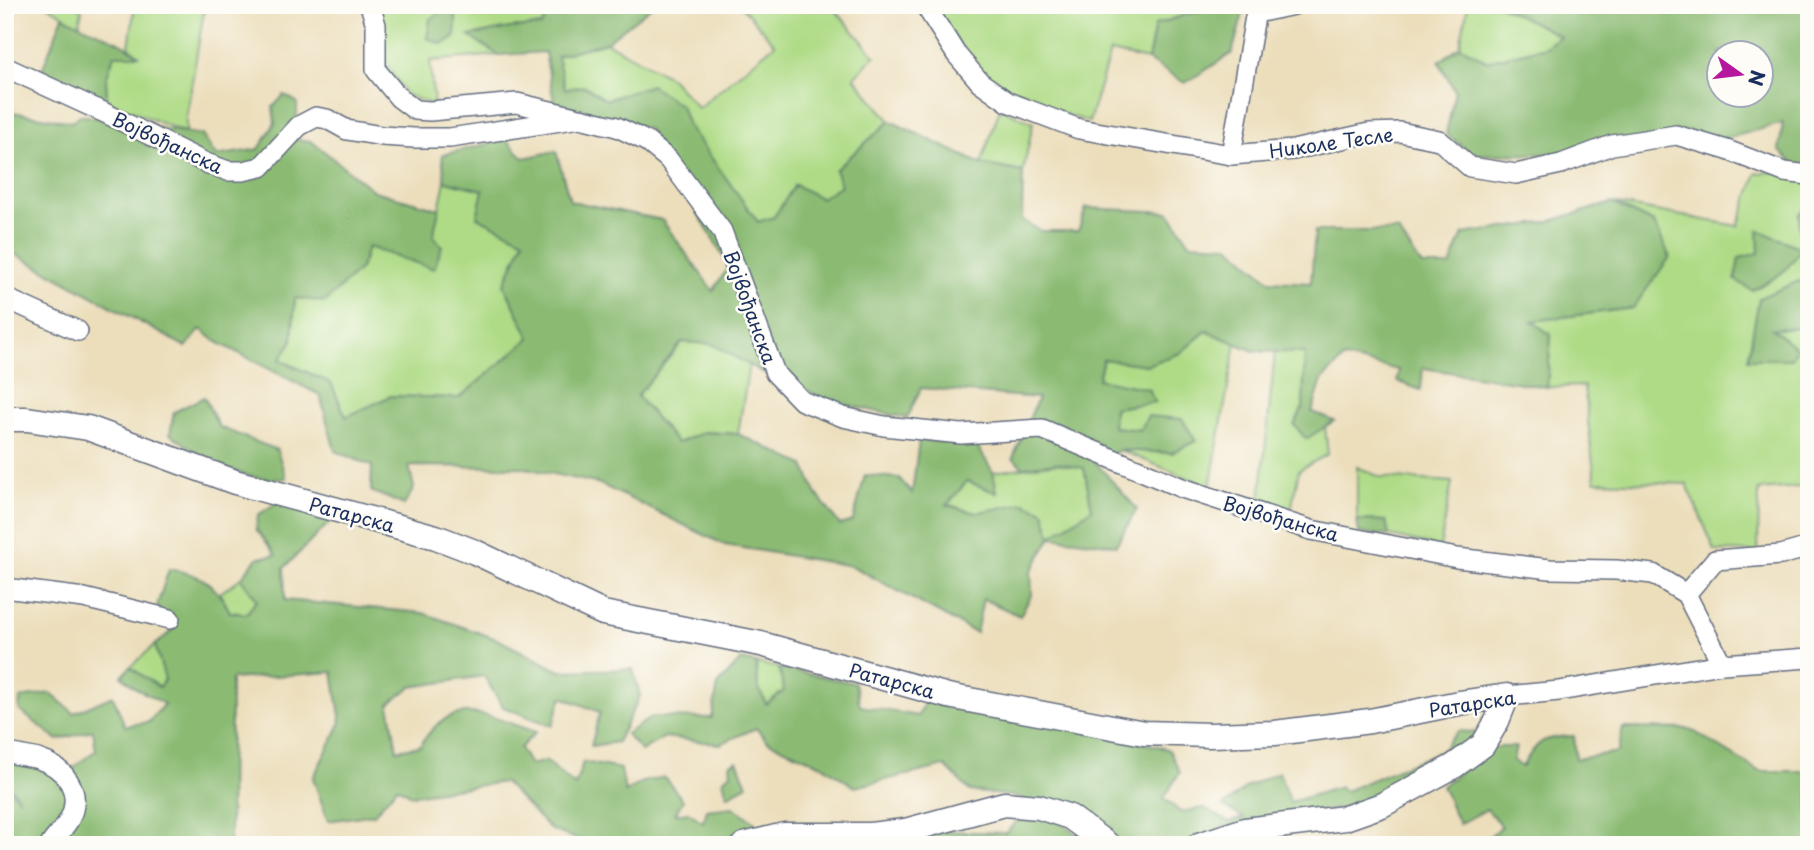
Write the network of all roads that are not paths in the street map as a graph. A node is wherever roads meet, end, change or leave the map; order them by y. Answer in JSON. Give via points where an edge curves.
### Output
{"nodes":[{"id":1,"x":370,"y":5,"type":"edge"},
{"id":2,"x":925,"y":5,"type":"edge"},
{"id":3,"x":1294,"y":5,"type":"edge"},
{"id":4,"x":1257,"y":9,"type":"edge"},
{"id":5,"x":5,"y":67,"type":"edge"},
{"id":6,"x":580,"y":118,"type":"junction"},
{"id":7,"x":1231,"y":155,"type":"junction"},
{"id":8,"x":1809,"y":175,"type":"edge"},
{"id":9,"x":5,"y":298,"type":"edge"},
{"id":10,"x":78,"y":331,"type":"dead end"},
{"id":11,"x":5,"y":419,"type":"edge"},
{"id":12,"x":1809,"y":547,"type":"edge"},
{"id":13,"x":5,"y":588,"type":"edge"},
{"id":14,"x":1686,"y":594,"type":"junction"},
{"id":15,"x":170,"y":619,"type":"dead end"},
{"id":16,"x":1809,"y":658,"type":"edge"},
{"id":17,"x":1722,"y":664,"type":"junction"},
{"id":18,"x":1507,"y":696,"type":"junction"},
{"id":19,"x":5,"y":751,"type":"edge"},
{"id":20,"x":50,"y":845,"type":"edge"},
{"id":21,"x":744,"y":845,"type":"edge"},
{"id":22,"x":1108,"y":845,"type":"edge"},
{"id":23,"x":1199,"y":845,"type":"edge"}],
"edges":[{"from":1,"to":6,"type":"street","via":[[376,25],[376,70],[415,110],[517,103]]},
{"from":2,"to":7,"type":"street","name":"Николе Тесле","via":[[956,54],[980,82],[1008,102],[1079,128]]},
{"from":3,"to":4,"type":"street"},
{"from":4,"to":7,"type":"street"},
{"from":5,"to":6,"type":"street","name":"Војвођанска","via":[[228,170],[261,167],[299,126],[316,117],[347,130],[414,138],[450,138]]},
{"from":6,"to":14,"type":"street","name":"Војвођанска","via":[[617,127],[646,141],[668,159],[722,232],[775,373],[802,401],[884,426],[961,433],[1042,429],[1182,488],[1311,530],[1457,558],[1653,574]]},
{"from":7,"to":8,"type":"street","name":"Николе Тесле","via":[[1400,132],[1439,140],[1470,167],[1516,174],[1612,145],[1676,135],[1784,172]]},
{"from":9,"to":10,"type":"street"},
{"from":11,"to":18,"type":"street","name":"Ратарска","via":[[88,428],[235,482],[436,537],[603,613],[761,644],[948,695],[1144,733],[1275,733]]},
{"from":12,"to":14,"type":"street","via":[[1781,555],[1715,560]]},
{"from":13,"to":15,"type":"street","via":[[84,598]]},
{"from":14,"to":17,"type":"street"},
{"from":16,"to":17,"type":"street","name":"Ратарска"},
{"from":17,"to":18,"type":"street","name":"Ратарска"},
{"from":18,"to":23,"type":"street","via":[[1483,745],[1382,805],[1345,818],[1245,830]]},
{"from":19,"to":20,"type":"street","via":[[40,760],[60,770],[72,783],[71,816]]},
{"from":21,"to":22,"type":"street","via":[[784,835],[905,831],[1004,804],[1039,807],[1070,817]]}]}
